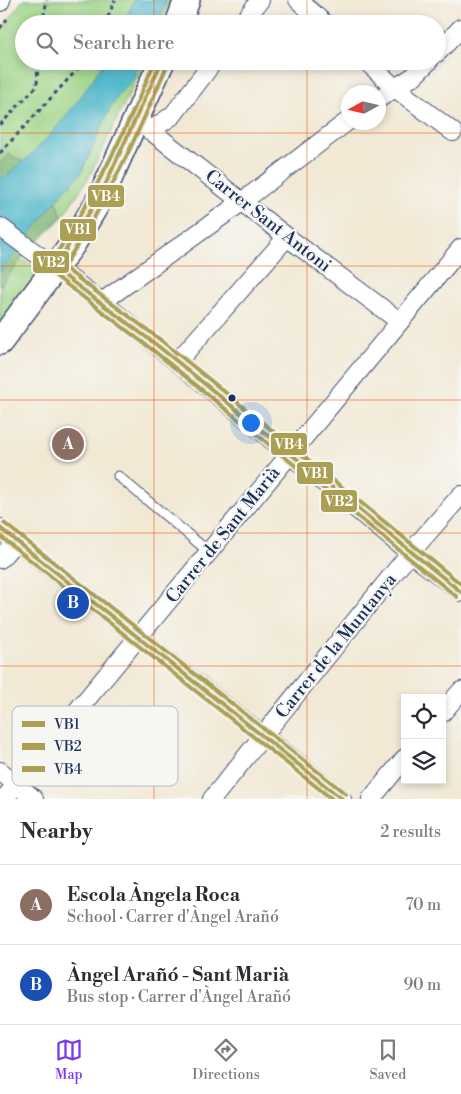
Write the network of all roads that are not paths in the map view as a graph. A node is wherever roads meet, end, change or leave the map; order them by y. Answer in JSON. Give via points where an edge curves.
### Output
{"nodes":[{"id":1,"x":188,"y":0,"type":"edge"},
{"id":2,"x":260,"y":0,"type":"edge"},
{"id":3,"x":298,"y":0,"type":"edge"},
{"id":4,"x":182,"y":15,"type":"edge"},
{"id":5,"x":249,"y":15,"type":"edge"},
{"id":6,"x":315,"y":15,"type":"edge"},
{"id":7,"x":461,"y":28,"type":"edge"},
{"id":8,"x":446,"y":44,"type":"edge"},
{"id":9,"x":159,"y":70,"type":"edge"},
{"id":10,"x":207,"y":70,"type":"edge"},
{"id":11,"x":376,"y":70,"type":"edge"},
{"id":12,"x":420,"y":70,"type":"edge"},
{"id":13,"x":394,"y":87,"type":"junction"},
{"id":14,"x":386,"y":93,"type":"edge"},
{"id":15,"x":144,"y":125,"type":"junction"},
{"id":16,"x":341,"y":127,"type":"edge"},
{"id":17,"x":458,"y":132,"type":"edge"},
{"id":18,"x":243,"y":201,"type":"junction"},
{"id":19,"x":0,"y":227,"type":"edge"},
{"id":20,"x":287,"y":237,"type":"junction"},
{"id":21,"x":461,"y":248,"type":"edge"},
{"id":22,"x":48,"y":264,"type":"junction"},
{"id":23,"x":102,"y":302,"type":"junction"},
{"id":24,"x":399,"y":321,"type":"junction"},
{"id":25,"x":0,"y":342,"type":"edge"},
{"id":26,"x":177,"y":362,"type":"junction"},
{"id":27,"x":290,"y":455,"type":"junction"},
{"id":28,"x":118,"y":476,"type":"dead end"},
{"id":29,"x":461,"y":495,"type":"edge"},
{"id":30,"x":0,"y":528,"type":"edge"},
{"id":31,"x":16,"y":541,"type":"junction"},
{"id":32,"x":209,"y":552,"type":"junction"},
{"id":33,"x":410,"y":553,"type":"junction"},
{"id":34,"x":0,"y":559,"type":"edge"},
{"id":35,"x":461,"y":592,"type":"edge"},
{"id":36,"x":139,"y":637,"type":"junction"},
{"id":37,"x":461,"y":691,"type":"edge"},
{"id":38,"x":81,"y":706,"type":"edge"},
{"id":39,"x":446,"y":708,"type":"edge"},
{"id":40,"x":264,"y":736,"type":"junction"},
{"id":41,"x":401,"y":763,"type":"edge"},
{"id":42,"x":0,"y":770,"type":"edge"},
{"id":43,"x":12,"y":780,"type":"edge"},
{"id":44,"x":14,"y":786,"type":"edge"},
{"id":45,"x":18,"y":786,"type":"edge"},
{"id":46,"x":4,"y":799,"type":"edge"},
{"id":47,"x":34,"y":799,"type":"edge"},
{"id":48,"x":212,"y":799,"type":"edge"},
{"id":49,"x":342,"y":799,"type":"edge"},
{"id":50,"x":371,"y":799,"type":"edge"}],
"edges":[{"from":1,"to":4,"type":"street"},
{"from":2,"to":5,"type":"street"},
{"from":3,"to":6,"type":"street"},
{"from":7,"to":8,"type":"street"},
{"from":9,"to":15,"type":"street"},
{"from":10,"to":15,"type":"street","via":[[173,115]]},
{"from":11,"to":13,"type":"street"},
{"from":12,"to":13,"type":"street"},
{"from":13,"to":14,"type":"street"},
{"from":13,"to":17,"type":"street"},
{"from":15,"to":18,"type":"street","name":"Carrer Sant Antoni"},
{"from":15,"to":22,"type":"street","via":[[101,197]]},
{"from":16,"to":18,"type":"street"},
{"from":18,"to":20,"type":"street","name":"Carrer Sant Antoni"},
{"from":18,"to":23,"type":"street"},
{"from":19,"to":22,"type":"street"},
{"from":20,"to":24,"type":"street","name":"Carrer Sant Antoni"},
{"from":20,"to":26,"type":"street"},
{"from":21,"to":24,"type":"street","name":"Carrer de Sant Marià"},
{"from":22,"to":23,"type":"street"},
{"from":22,"to":25,"type":"street"},
{"from":23,"to":26,"type":"street"},
{"from":24,"to":27,"type":"street","name":"Carrer de Sant Marià"},
{"from":26,"to":27,"type":"street"},
{"from":27,"to":32,"type":"street","name":"Carrer de Sant Marià"},
{"from":27,"to":33,"type":"street"},
{"from":28,"to":32,"type":"lane"},
{"from":29,"to":33,"type":"street","name":"Carrer de la Muntanya"},
{"from":30,"to":31,"type":"street"},
{"from":31,"to":34,"type":"street"},
{"from":31,"to":36,"type":"street"},
{"from":32,"to":36,"type":"street","name":"Carrer de Sant Marià"},
{"from":33,"to":35,"type":"street"},
{"from":33,"to":40,"type":"street","name":"Carrer de la Muntanya"},
{"from":36,"to":38,"type":"street","name":"Carrer de Sant Marià"},
{"from":36,"to":40,"type":"street"},
{"from":37,"to":39,"type":"street"},
{"from":40,"to":48,"type":"street","name":"Carrer de la Muntanya"},
{"from":40,"to":49,"type":"street"},
{"from":41,"to":50,"type":"street"},
{"from":42,"to":43,"type":"street"},
{"from":44,"to":46,"type":"street","name":"Carrer de Sant Marià"},
{"from":45,"to":47,"type":"street"}]}
